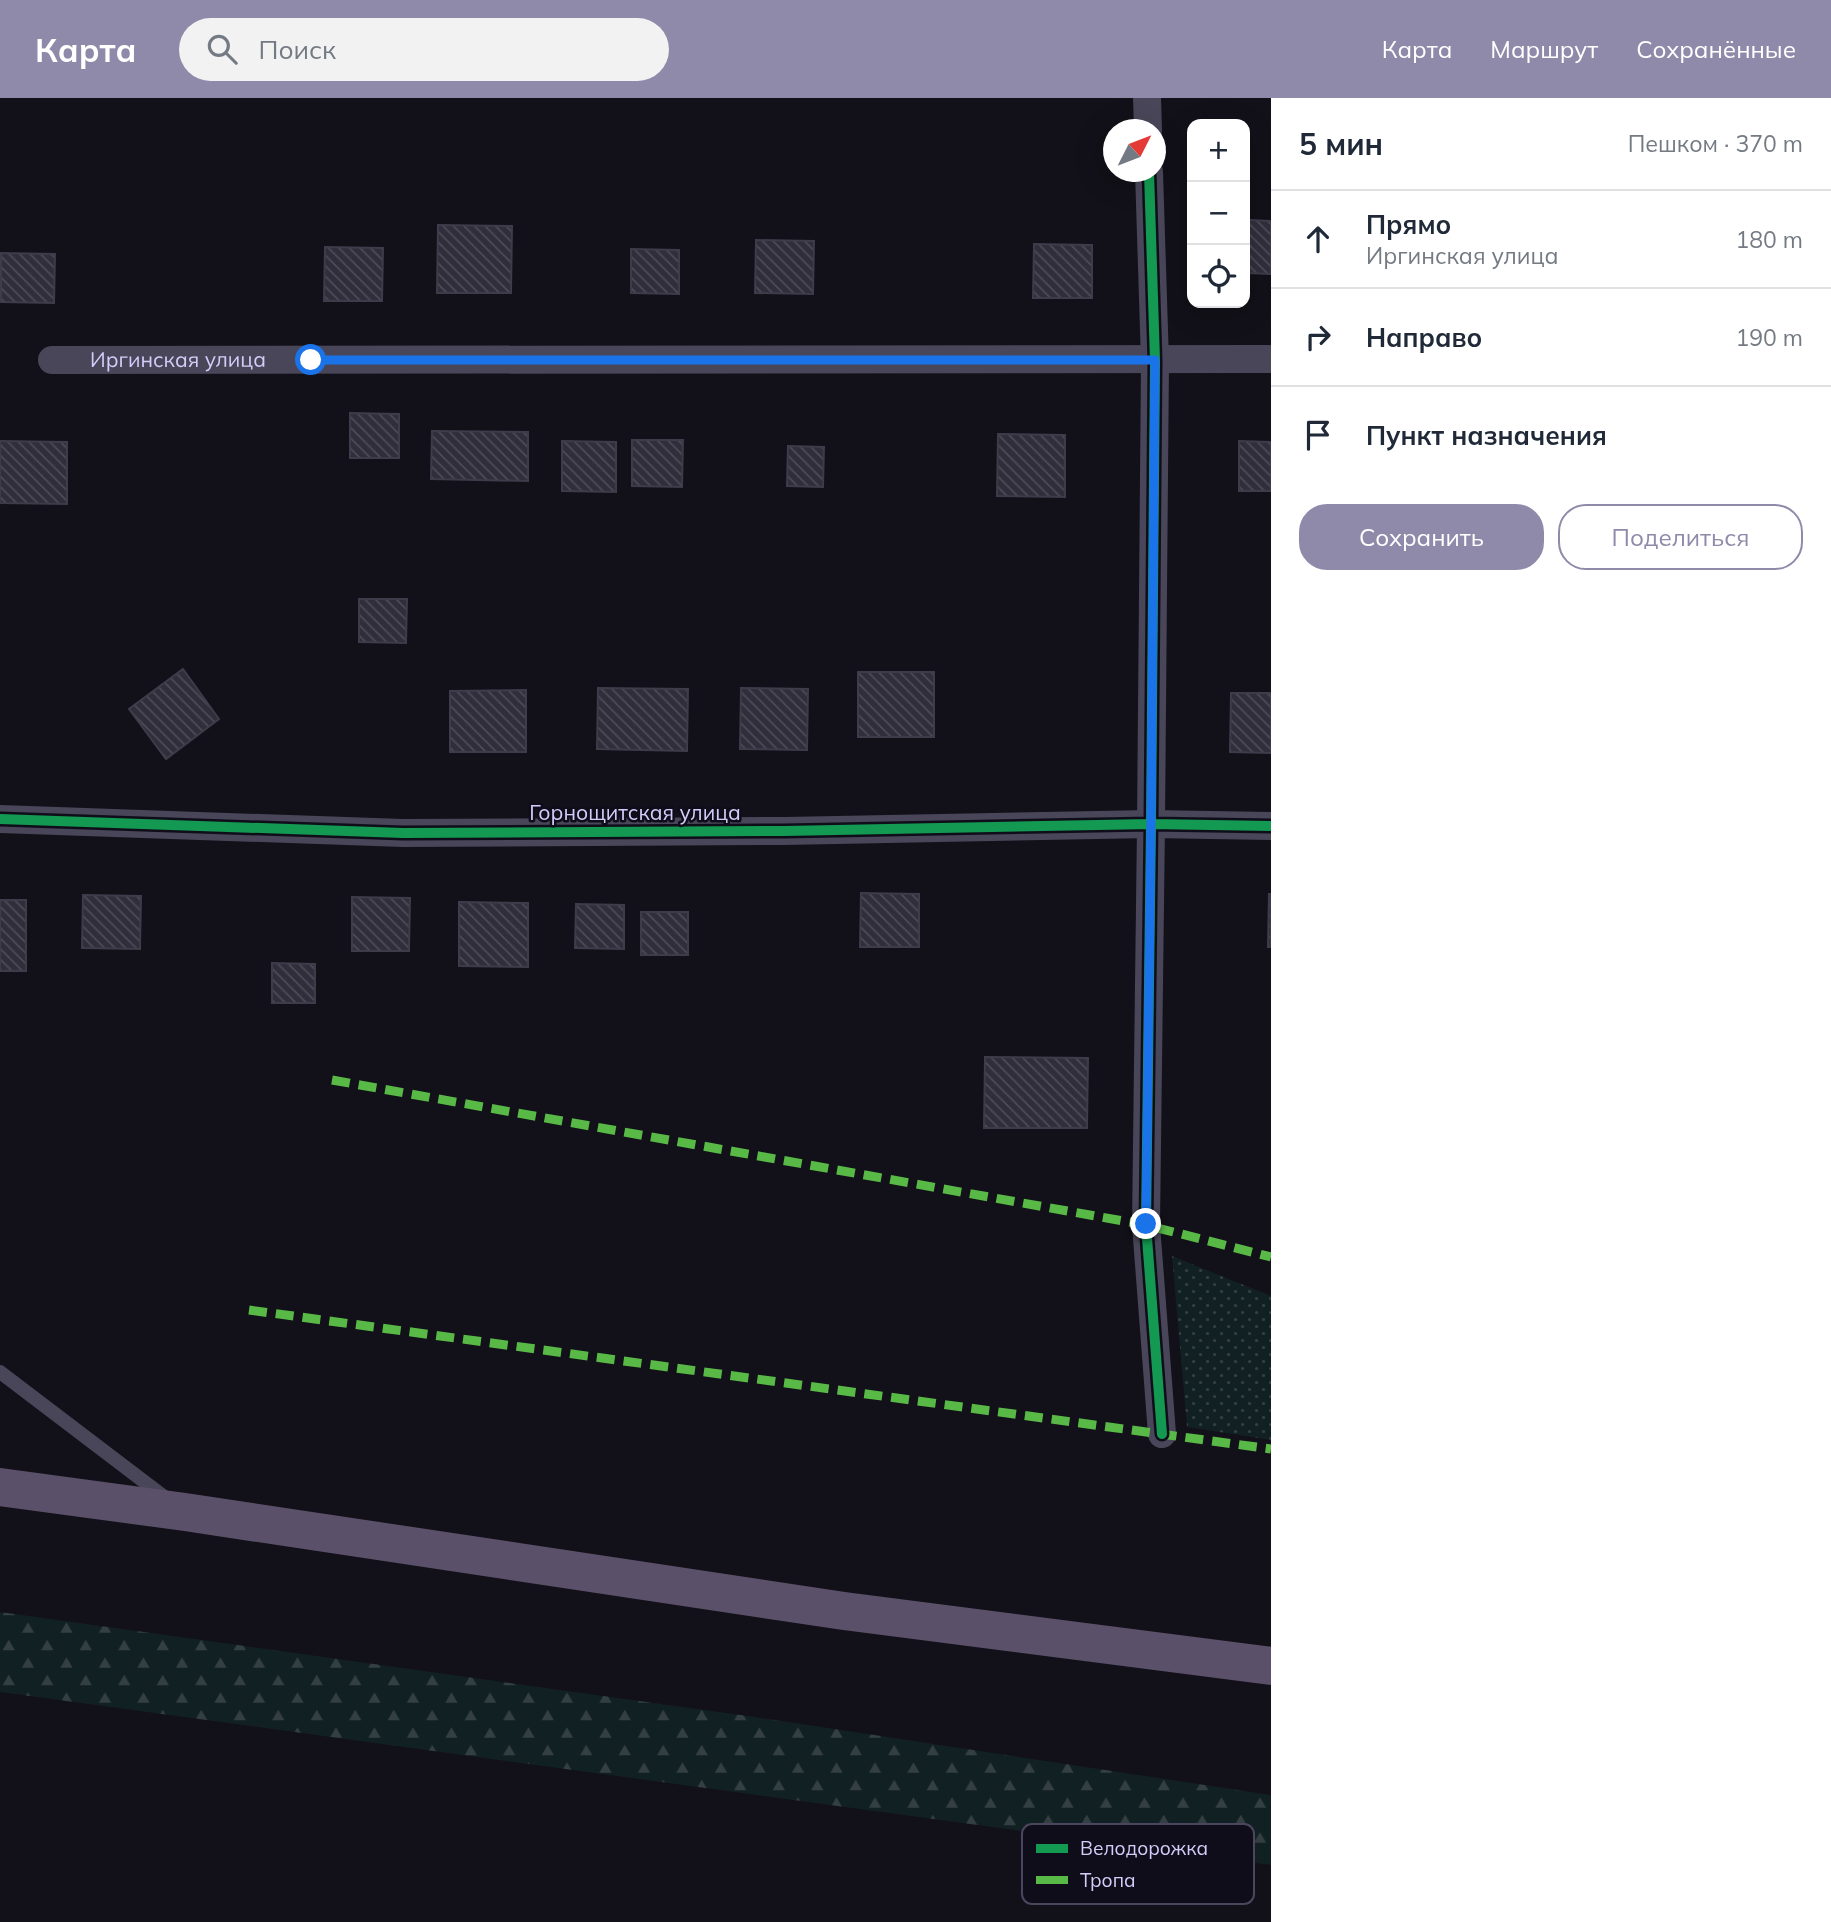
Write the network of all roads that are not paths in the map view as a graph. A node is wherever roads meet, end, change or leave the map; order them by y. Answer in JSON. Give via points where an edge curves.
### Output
{"nodes":[{"id":1,"x":1147,"y":98,"type":"edge"},
{"id":2,"x":1148,"y":119,"type":"edge"},
{"id":3,"x":1149,"y":182,"type":"edge"},
{"id":4,"x":1271,"y":359,"type":"edge"},
{"id":5,"x":52,"y":360,"type":"dead end"},
{"id":6,"x":1155,"y":360,"type":"junction"},
{"id":7,"x":0,"y":819,"type":"edge"},
{"id":8,"x":1151,"y":824,"type":"junction"},
{"id":9,"x":1271,"y":826,"type":"edge"},
{"id":10,"x":0,"y":1372,"type":"edge"},
{"id":11,"x":1162,"y":1434,"type":"dead end"},
{"id":12,"x":0,"y":1487,"type":"edge"},
{"id":13,"x":185,"y":1512,"type":"junction"},
{"id":14,"x":1271,"y":1666,"type":"edge"}],
"edges":[{"from":1,"to":2,"type":"street"},
{"from":3,"to":6,"type":"street"},
{"from":4,"to":6,"type":"street","name":"Иргинская улица"},
{"from":5,"to":6,"type":"street","name":"Иргинская улица"},
{"from":6,"to":8,"type":"street"},
{"from":7,"to":8,"type":"street","name":"Горнощитская улица","via":[[403,833]]},
{"from":8,"to":9,"type":"street","name":"Горнощитская улица"},
{"from":8,"to":11,"type":"street","via":[[1146,1224]]},
{"from":10,"to":13,"type":"lane"},
{"from":12,"to":13,"type":"main road"},
{"from":13,"to":14,"type":"main road","via":[[844,1611]]}]}
